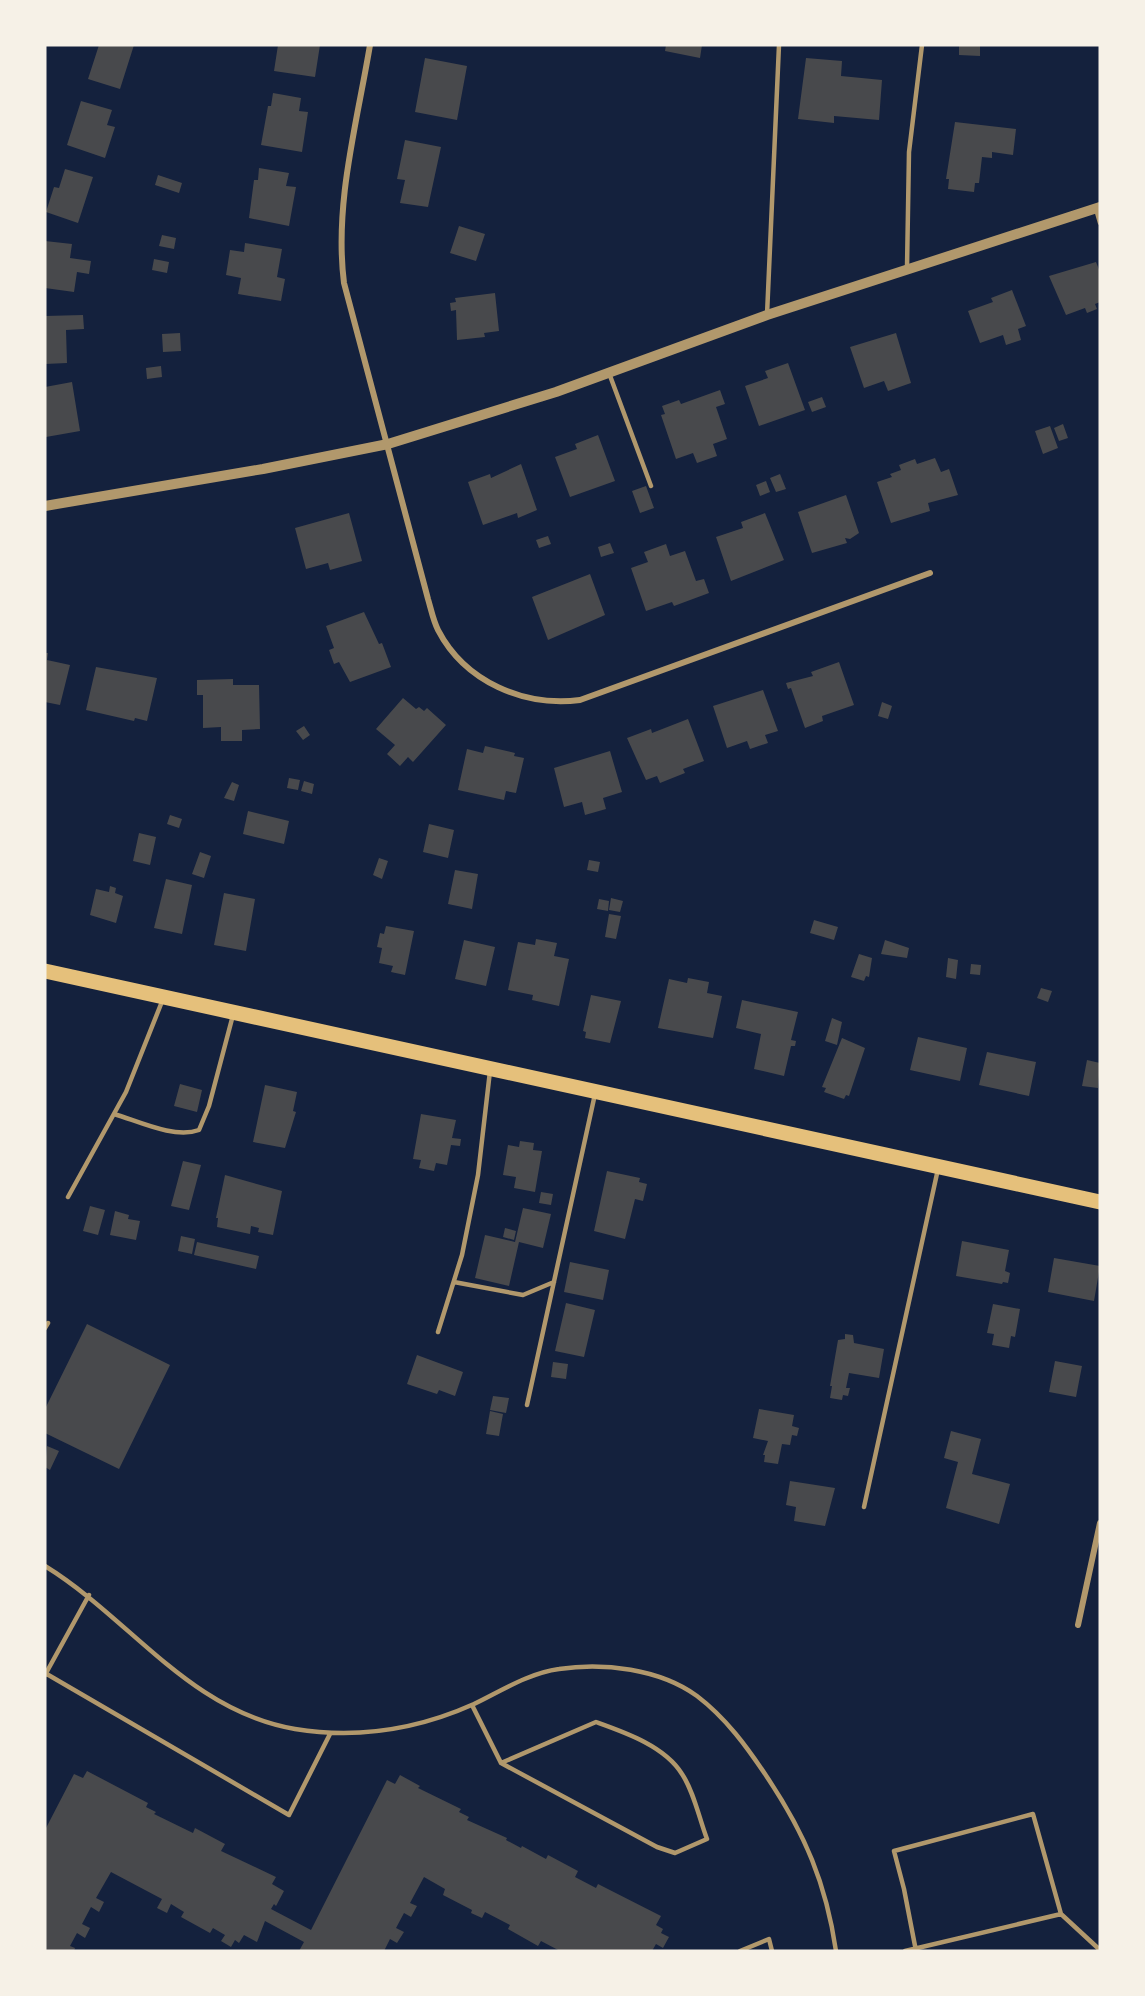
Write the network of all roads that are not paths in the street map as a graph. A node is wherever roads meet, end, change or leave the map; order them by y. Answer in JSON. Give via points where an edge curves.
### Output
{"nodes":[{"id":1,"x":370,"y":45,"type":"edge"},
{"id":2,"x":779,"y":45,"type":"edge"},
{"id":3,"x":922,"y":45,"type":"edge"},
{"id":4,"x":1098,"y":208,"type":"edge"},
{"id":5,"x":1100,"y":223,"type":"edge"},
{"id":6,"x":907,"y":268,"type":"junction"},
{"id":7,"x":767,"y":315,"type":"junction"},
{"id":8,"x":609,"y":373,"type":"junction"},
{"id":9,"x":388,"y":444,"type":"junction"},
{"id":10,"x":651,"y":486,"type":"dead end"},
{"id":11,"x":45,"y":506,"type":"edge"},
{"id":12,"x":930,"y":573,"type":"dead end"},
{"id":13,"x":45,"y":971,"type":"edge"},
{"id":14,"x":164,"y":997,"type":"junction"},
{"id":15,"x":234,"y":1013,"type":"junction"},
{"id":16,"x":490,"y":1069,"type":"junction"},
{"id":17,"x":596,"y":1091,"type":"junction"},
{"id":18,"x":114,"y":1114,"type":"junction"},
{"id":19,"x":938,"y":1167,"type":"junction"},
{"id":20,"x":68,"y":1197,"type":"dead end"},
{"id":21,"x":1100,"y":1202,"type":"edge"},
{"id":22,"x":453,"y":1282,"type":"junction"},
{"id":23,"x":554,"y":1282,"type":"junction"},
{"id":24,"x":438,"y":1332,"type":"dead end"},
{"id":25,"x":527,"y":1405,"type":"dead end"},
{"id":26,"x":864,"y":1507,"type":"dead end"},
{"id":27,"x":1100,"y":1522,"type":"edge"},
{"id":28,"x":45,"y":1566,"type":"edge"},
{"id":29,"x":88,"y":1595,"type":"junction"},
{"id":30,"x":1078,"y":1625,"type":"dead end"},
{"id":31,"x":45,"y":1674,"type":"edge"},
{"id":32,"x":472,"y":1705,"type":"junction"},
{"id":33,"x":330,"y":1734,"type":"junction"},
{"id":34,"x":501,"y":1763,"type":"junction"},
{"id":35,"x":1061,"y":1914,"type":"junction"},
{"id":36,"x":915,"y":1950,"type":"edge"},
{"id":37,"x":1100,"y":1950,"type":"edge"},
{"id":38,"x":740,"y":1951,"type":"edge"},
{"id":39,"x":772,"y":1951,"type":"edge"},
{"id":40,"x":836,"y":1951,"type":"edge"},
{"id":41,"x":905,"y":1951,"type":"edge"}],
"edges":[{"from":1,"to":9,"type":"street","via":[[346,182],[341,258],[351,314]]},
{"from":2,"to":7,"type":"lane"},
{"from":3,"to":6,"type":"lane","via":[[909,152]]},
{"from":4,"to":5,"type":"lane"},
{"from":4,"to":6,"type":"street"},
{"from":6,"to":7,"type":"street"},
{"from":7,"to":8,"type":"street"},
{"from":8,"to":9,"type":"street"},
{"from":8,"to":10,"type":"lane"},
{"from":9,"to":11,"type":"street","via":[[263,470]]},
{"from":9,"to":12,"type":"street","via":[[437,629],[448,646],[485,681],[534,699],[580,700]]},
{"from":13,"to":14,"type":"main road"},
{"from":14,"to":15,"type":"main road"},
{"from":14,"to":18,"type":"lane"},
{"from":15,"to":16,"type":"main road"},
{"from":15,"to":18,"type":"lane","via":[[199,1130],[173,1131]]},
{"from":16,"to":17,"type":"main road"},
{"from":16,"to":22,"type":"lane","via":[[478,1175]]},
{"from":17,"to":19,"type":"main road"},
{"from":17,"to":23,"type":"lane"},
{"from":18,"to":20,"type":"lane"},
{"from":19,"to":21,"type":"main road"},
{"from":19,"to":26,"type":"lane"},
{"from":22,"to":23,"type":"lane","via":[[523,1295]]},
{"from":22,"to":24,"type":"lane"},
{"from":23,"to":25,"type":"lane"},
{"from":27,"to":30,"type":"street"},
{"from":28,"to":29,"type":"lane"},
{"from":29,"to":31,"type":"lane"},
{"from":29,"to":33,"type":"lane","via":[[208,1697],[245,1716]]},
{"from":31,"to":33,"type":"lane","via":[[289,1815]]},
{"from":32,"to":33,"type":"lane","via":[[429,1722],[377,1733]]},
{"from":32,"to":34,"type":"lane"},
{"from":32,"to":40,"type":"lane","via":[[556,1669],[586,1666],[655,1676],[695,1695],[747,1746],[792,1816],[813,1857],[830,1908]]},
{"from":34,"to":34,"type":"lane","via":[[657,1847],[675,1853],[707,1839],[682,1773],[659,1752],[624,1732],[596,1722]]},
{"from":35,"to":36,"type":"lane"},
{"from":35,"to":36,"type":"lane","via":[[1033,1814],[894,1851]]},
{"from":35,"to":37,"type":"lane"},
{"from":36,"to":41,"type":"lane"},
{"from":38,"to":39,"type":"lane","via":[[769,1939]]}]}
